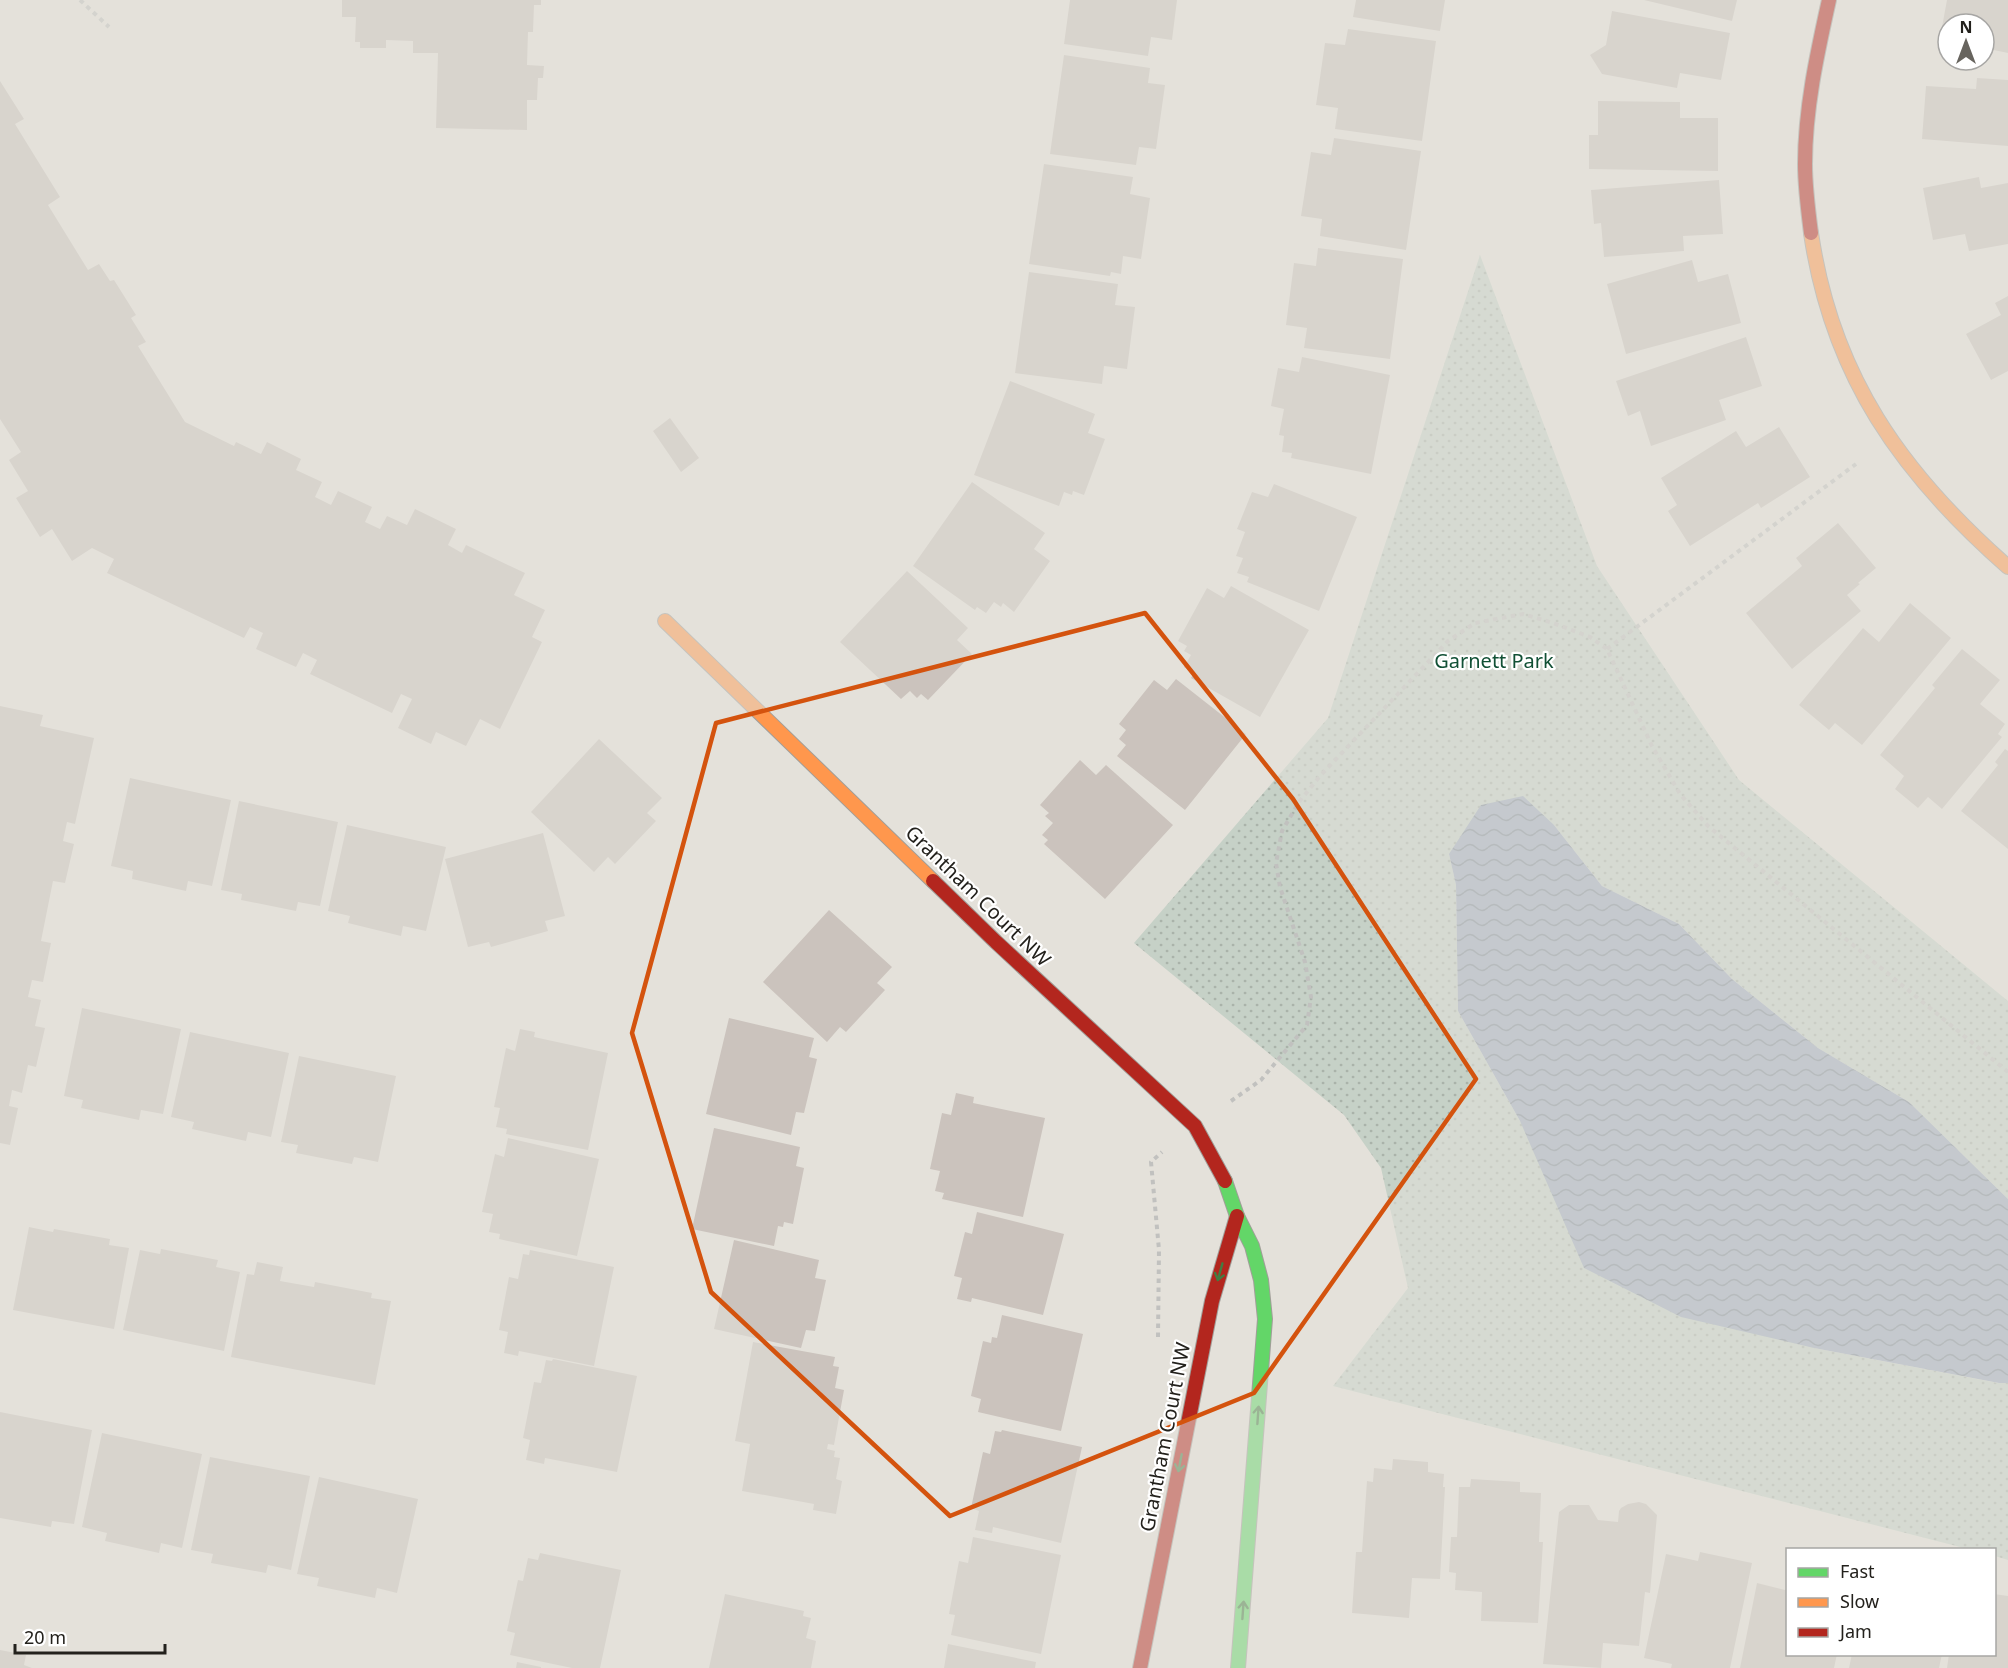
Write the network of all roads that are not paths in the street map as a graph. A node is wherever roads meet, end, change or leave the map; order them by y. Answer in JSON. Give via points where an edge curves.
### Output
{"nodes":[{"id":1,"x":1829,"y":0,"type":"edge"},
{"id":2,"x":2008,"y":567,"type":"edge"},
{"id":3,"x":666,"y":621,"type":"dead end"},
{"id":4,"x":1237,"y":1216,"type":"junction"},
{"id":5,"x":1141,"y":1666,"type":"edge"},
{"id":6,"x":1238,"y":1668,"type":"edge"}],
"edges":[{"from":1,"to":2,"type":"street","via":[[1808,104],[1804,154],[1814,252],[1838,344],[1854,378],[1918,477]]},
{"from":3,"to":4,"type":"street","name":"Grantham Court NW","via":[[996,942],[1195,1126],[1222,1173]]},
{"from":4,"to":5,"type":"street","name":"Grantham Court NW","one_way":true,"via":[[1212,1301]]},
{"from":6,"to":4,"type":"street","name":"Grantham Court NW","one_way":true,"via":[[1265,1319],[1252,1246]]}]}
